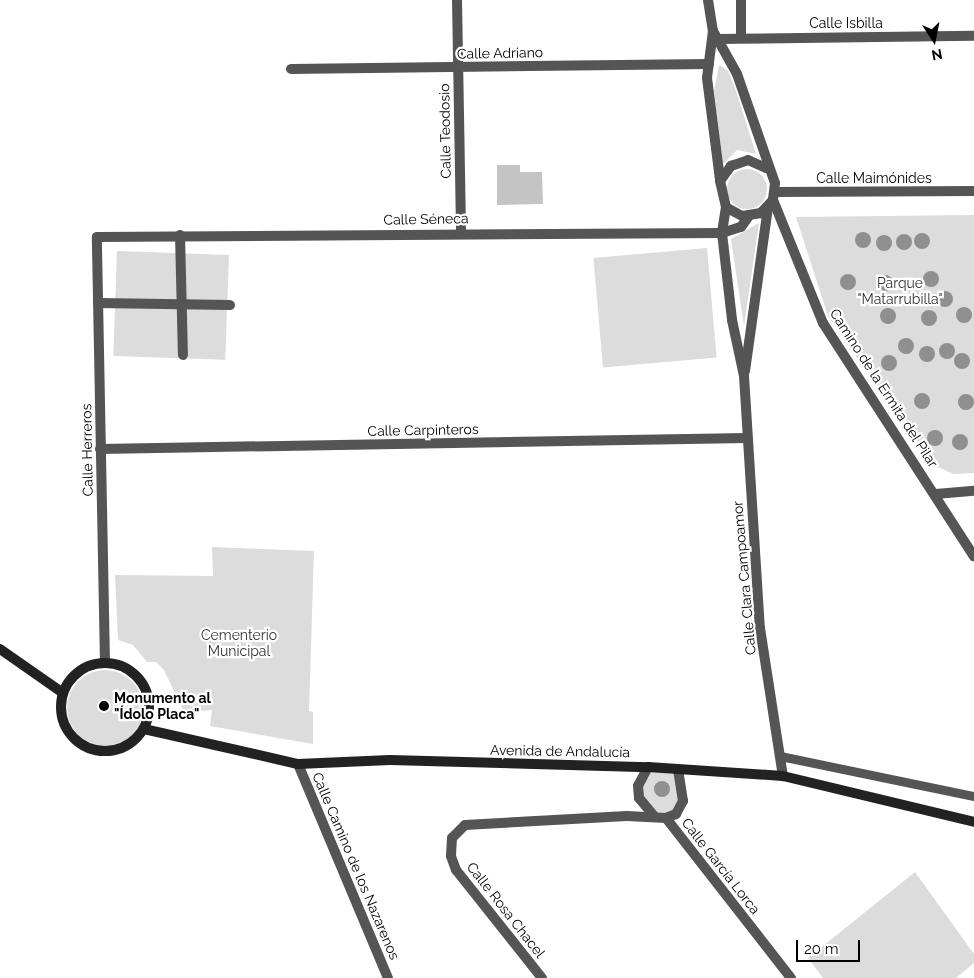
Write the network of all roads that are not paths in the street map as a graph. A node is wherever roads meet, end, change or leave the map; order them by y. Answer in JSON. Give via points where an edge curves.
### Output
{"nodes":[{"id":1,"x":457,"y":0,"type":"edge"},
{"id":2,"x":708,"y":0,"type":"edge"},
{"id":3,"x":741,"y":0,"type":"edge"},
{"id":4,"x":715,"y":35,"type":"junction"},
{"id":5,"x":974,"y":36,"type":"edge"},
{"id":6,"x":741,"y":38,"type":"junction"},
{"id":7,"x":709,"y":64,"type":"junction"},
{"id":8,"x":458,"y":67,"type":"junction"},
{"id":9,"x":291,"y":69,"type":"dead end"},
{"id":10,"x":766,"y":168,"type":"junction"},
{"id":11,"x":720,"y":181,"type":"junction"},
{"id":12,"x":974,"y":191,"type":"edge"},
{"id":13,"x":772,"y":200,"type":"junction"},
{"id":14,"x":726,"y":207,"type":"junction"},
{"id":15,"x":749,"y":216,"type":"junction"},
{"id":16,"x":461,"y":232,"type":"junction"},
{"id":17,"x":722,"y":233,"type":"junction"},
{"id":18,"x":180,"y":235,"type":"junction"},
{"id":19,"x":96,"y":236,"type":"joint"},
{"id":20,"x":98,"y":303,"type":"junction"},
{"id":21,"x":230,"y":305,"type":"dead end"},
{"id":22,"x":183,"y":355,"type":"dead end"},
{"id":23,"x":744,"y":376,"type":"junction"},
{"id":24,"x":747,"y":438,"type":"junction"},
{"id":25,"x":100,"y":449,"type":"junction"},
{"id":26,"x":974,"y":492,"type":"edge"},
{"id":27,"x":936,"y":494,"type":"junction"},
{"id":28,"x":974,"y":556,"type":"edge"},
{"id":29,"x":0,"y":649,"type":"edge"},
{"id":30,"x":105,"y":663,"type":"junction"},
{"id":31,"x":63,"y":693,"type":"junction"},
{"id":32,"x":144,"y":729,"type":"junction"},
{"id":33,"x":780,"y":756,"type":"junction"},
{"id":34,"x":298,"y":764,"type":"junction"},
{"id":35,"x":648,"y":766,"type":"junction"},
{"id":36,"x":678,"y":769,"type":"junction"},
{"id":37,"x":783,"y":776,"type":"junction"},
{"id":38,"x":974,"y":796,"type":"edge"},
{"id":39,"x":654,"y":816,"type":"junction"},
{"id":40,"x":666,"y":818,"type":"junction"},
{"id":41,"x":546,"y":820,"type":"joint"},
{"id":42,"x":974,"y":822,"type":"edge"},
{"id":43,"x":388,"y":978,"type":"edge"},
{"id":44,"x":542,"y":978,"type":"edge"},
{"id":45,"x":791,"y":978,"type":"edge"}],
"edges":[{"from":1,"to":8,"type":"street","name":"Calle Teodosio"},
{"from":2,"to":4,"type":"street"},
{"from":3,"to":6,"type":"street"},
{"from":4,"to":6,"type":"street","name":"Calle Isbilla"},
{"from":4,"to":7,"type":"street"},
{"from":4,"to":10,"type":"street","via":[[737,74]]},
{"from":5,"to":6,"type":"street","name":"Calle Isbilla"},
{"from":7,"to":8,"type":"street","name":"Calle Adriano"},
{"from":7,"to":11,"type":"street"},
{"from":8,"to":9,"type":"street","name":"Calle Adriano"},
{"from":8,"to":16,"type":"street","name":"Calle Teodosio"},
{"from":10,"to":11,"type":"street","via":[[739,162]]},
{"from":10,"to":13,"type":"street"},
{"from":11,"to":14,"type":"street"},
{"from":12,"to":13,"type":"street","name":"Calle Maimónides"},
{"from":13,"to":15,"type":"street"},
{"from":13,"to":23,"type":"street","name":"Calle Clara Campoamor"},
{"from":13,"to":27,"type":"street","name":"Camino de la Ermita del Pilar","via":[[823,323]]},
{"from":14,"to":15,"type":"street"},
{"from":14,"to":17,"type":"street","name":"Calle Clara Campoamor"},
{"from":15,"to":17,"type":"street","name":"Calle Séneca","via":[[740,227]]},
{"from":16,"to":17,"type":"street","name":"Calle Séneca"},
{"from":16,"to":18,"type":"street","name":"Calle Séneca"},
{"from":17,"to":23,"type":"street","name":"Calle Clara Campoamor","via":[[732,320]]},
{"from":18,"to":19,"type":"street","name":"Calle Séneca"},
{"from":18,"to":22,"type":"street"},
{"from":19,"to":20,"type":"street","name":"Calle Herreros"},
{"from":20,"to":21,"type":"street"},
{"from":20,"to":25,"type":"street","name":"Calle Herreros"},
{"from":23,"to":24,"type":"street","name":"Calle Clara Campoamor"},
{"from":24,"to":25,"type":"street","name":"Calle Carpinteros"},
{"from":24,"to":33,"type":"street","name":"Calle Clara Campoamor","via":[[760,628]]},
{"from":25,"to":30,"type":"street","name":"Calle Herreros"},
{"from":26,"to":27,"type":"street"},
{"from":27,"to":28,"type":"street","name":"Camino de la Ermita del Pilar"},
{"from":29,"to":31,"type":"street"},
{"from":30,"to":31,"type":"street","via":[[81,670]]},
{"from":30,"to":32,"type":"street","via":[[124,667],[145,686],[150,716]]},
{"from":31,"to":32,"type":"street","via":[[63,722],[81,745],[108,752],[123,748]]},
{"from":32,"to":34,"type":"street","name":"Avenida de Andalucía"},
{"from":33,"to":37,"type":"street","name":"Calle Clara Campoamor"},
{"from":33,"to":38,"type":"lane"},
{"from":34,"to":35,"type":"street","name":"Avenida de Andalucía","via":[[390,760]]},
{"from":34,"to":43,"type":"street","name":"Calle Camino de los Nazarenos"},
{"from":35,"to":36,"type":"street","name":"Avenida de Andalucía"},
{"from":35,"to":39,"type":"street","via":[[638,786],[639,798]]},
{"from":36,"to":37,"type":"street","name":"Avenida de Andalucía"},
{"from":36,"to":40,"type":"street","via":[[682,802],[676,814]]},
{"from":37,"to":42,"type":"street","name":"Avenida de Andalucía"},
{"from":39,"to":40,"type":"street","name":"Calle García Lorca"},
{"from":39,"to":41,"type":"street","name":"Calle García Lorca"},
{"from":40,"to":45,"type":"street","name":"Calle García Lorca"},
{"from":41,"to":44,"type":"street","name":"Calle Rosa Chacel","via":[[465,825],[452,838],[451,856],[456,870]]}]}
